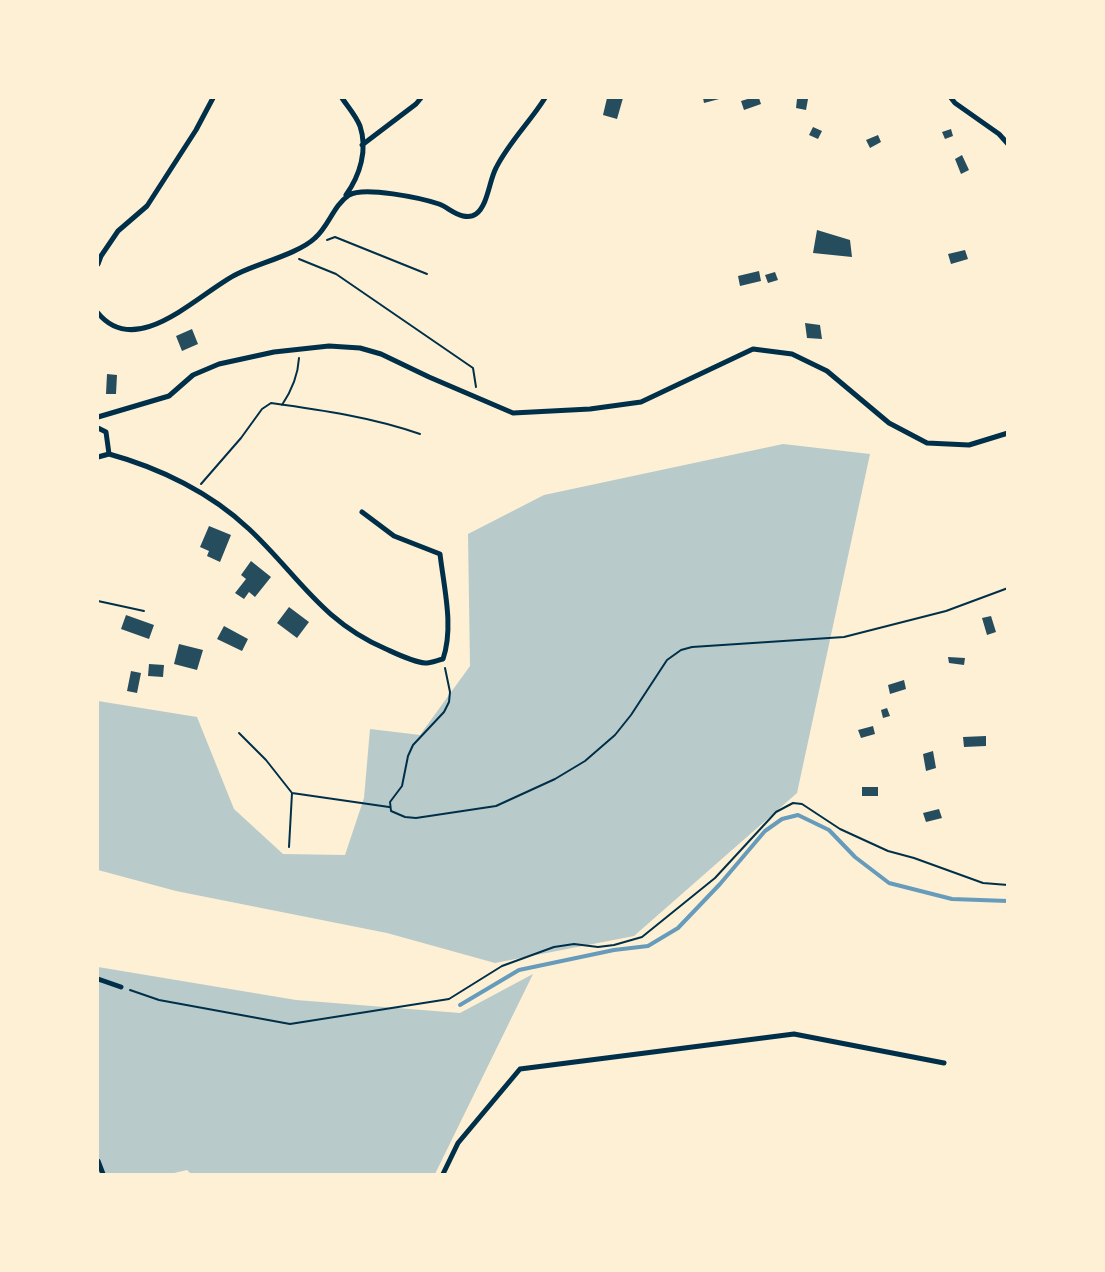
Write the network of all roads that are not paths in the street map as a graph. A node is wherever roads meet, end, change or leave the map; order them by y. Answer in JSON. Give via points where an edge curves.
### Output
{"nodes":[{"id":1,"x":213,"y":98,"type":"edge"},
{"id":2,"x":342,"y":98,"type":"edge"},
{"id":3,"x":421,"y":98,"type":"edge"},
{"id":4,"x":545,"y":98,"type":"edge"},
{"id":5,"x":951,"y":98,"type":"edge"},
{"id":6,"x":1008,"y":144,"type":"edge"},
{"id":7,"x":362,"y":145,"type":"junction"},
{"id":8,"x":342,"y":201,"type":"junction"},
{"id":9,"x":99,"y":256,"type":"edge"},
{"id":10,"x":98,"y":264,"type":"edge"},
{"id":11,"x":98,"y":313,"type":"edge"},
{"id":12,"x":98,"y":417,"type":"edge"},
{"id":13,"x":98,"y":428,"type":"edge"},
{"id":14,"x":1008,"y":433,"type":"edge"},
{"id":15,"x":109,"y":454,"type":"junction"},
{"id":16,"x":98,"y":457,"type":"edge"},
{"id":17,"x":362,"y":512,"type":"dead end"},
{"id":18,"x":98,"y":979,"type":"edge"},
{"id":19,"x":121,"y":987,"type":"road end"},
{"id":20,"x":945,"y":1063,"type":"dead end"},
{"id":21,"x":98,"y":1161,"type":"edge"},
{"id":22,"x":103,"y":1174,"type":"edge"},
{"id":23,"x":443,"y":1174,"type":"edge"}],
"edges":[{"from":1,"to":9,"type":"street","via":[[147,206],[118,231]]},
{"from":2,"to":7,"type":"street","via":[[360,128]]},
{"from":3,"to":7,"type":"street"},
{"from":4,"to":8,"type":"street","via":[[508,146],[483,204],[473,216],[460,215],[423,200],[365,191],[352,193]]},
{"from":5,"to":6,"type":"street"},
{"from":7,"to":8,"type":"street","via":[[359,176]]},
{"from":8,"to":11,"type":"street","via":[[315,238],[224,280],[185,310],[151,326],[126,330],[112,326]]},
{"from":9,"to":10,"type":"street"},
{"from":12,"to":14,"type":"street","via":[[169,396],[193,375],[219,364],[299,349],[329,346],[381,354],[513,413],[641,402],[753,349],[792,354],[827,371],[889,423],[927,443],[969,445]]},
{"from":13,"to":15,"type":"street","via":[[106,432]]},
{"from":15,"to":16,"type":"street"},
{"from":15,"to":17,"type":"street","via":[[167,474],[249,529],[333,618],[366,641],[425,663],[443,659],[448,624],[440,554],[394,536]]},
{"from":18,"to":19,"type":"street"},
{"from":20,"to":23,"type":"street","via":[[794,1034],[520,1069],[458,1143]]},
{"from":21,"to":22,"type":"street"}]}
